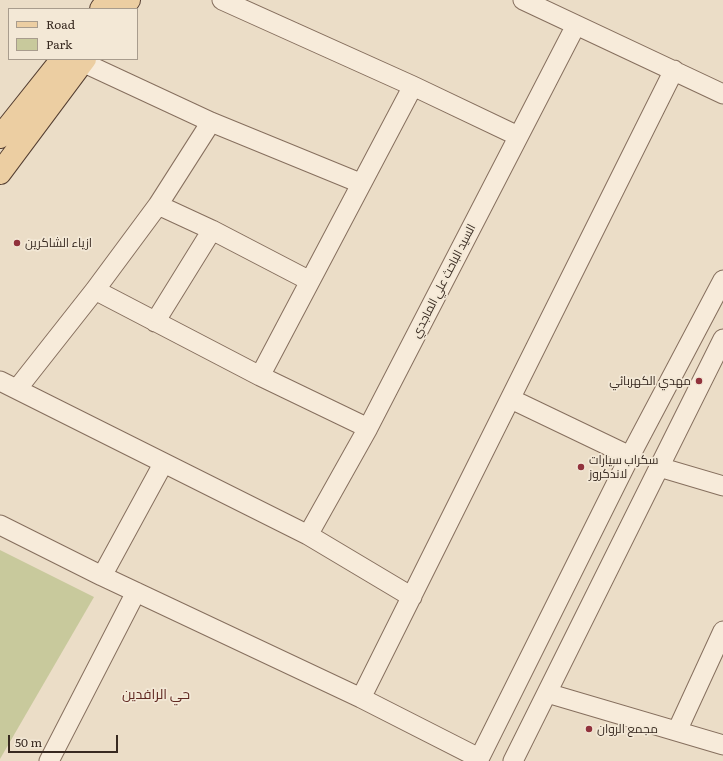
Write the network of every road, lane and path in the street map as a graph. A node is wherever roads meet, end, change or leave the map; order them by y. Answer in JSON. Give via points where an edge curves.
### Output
{"nodes":[{"id":1,"x":129,"y":0,"type":"edge"},
{"id":2,"x":222,"y":0,"type":"edge"},
{"id":3,"x":523,"y":0,"type":"edge"},
{"id":4,"x":105,"y":5,"type":"edge"},
{"id":5,"x":576,"y":25,"type":"junction"},
{"id":6,"x":76,"y":60,"type":"edge"},
{"id":7,"x":674,"y":70,"type":"junction"},
{"id":8,"x":413,"y":86,"type":"junction"},
{"id":9,"x":723,"y":94,"type":"edge"},
{"id":10,"x":211,"y":122,"type":"junction"},
{"id":11,"x":518,"y":136,"type":"junction"},
{"id":12,"x":0,"y":137,"type":"edge"},
{"id":13,"x":0,"y":173,"type":"edge"},
{"id":14,"x":360,"y":183,"type":"junction"},
{"id":15,"x":158,"y":205,"type":"junction"},
{"id":16,"x":212,"y":230,"type":"junction"},
{"id":17,"x":723,"y":280,"type":"edge"},
{"id":18,"x":310,"y":281,"type":"junction"},
{"id":19,"x":95,"y":290,"type":"junction"},
{"id":20,"x":155,"y":322,"type":"junction"},
{"id":21,"x":723,"y":339,"type":"edge"},
{"id":22,"x":716,"y":367,"type":"edge"},
{"id":23,"x":260,"y":376,"type":"junction"},
{"id":24,"x":0,"y":381,"type":"edge"},
{"id":25,"x":17,"y":389,"type":"junction"},
{"id":26,"x":510,"y":399,"type":"junction"},
{"id":27,"x":368,"y":428,"type":"junction"},
{"id":28,"x":630,"y":456,"type":"junction"},
{"id":29,"x":164,"y":464,"type":"junction"},
{"id":30,"x":659,"y":467,"type":"junction"},
{"id":31,"x":723,"y":486,"type":"edge"},
{"id":32,"x":0,"y":525,"type":"edge"},
{"id":33,"x":308,"y":535,"type":"junction"},
{"id":34,"x":102,"y":576,"type":"junction"},
{"id":35,"x":136,"y":592,"type":"junction"},
{"id":36,"x":412,"y":597,"type":"junction"},
{"id":37,"x":722,"y":634,"type":"edge"},
{"id":38,"x":547,"y":693,"type":"junction"},
{"id":39,"x":361,"y":698,"type":"junction"},
{"id":40,"x":677,"y":731,"type":"junction"},
{"id":41,"x":723,"y":745,"type":"edge"},
{"id":42,"x":478,"y":760,"type":"edge"},
{"id":43,"x":49,"y":761,"type":"edge"},
{"id":44,"x":513,"y":761,"type":"edge"}],
"edges":[{"from":1,"to":4,"type":"main road"},
{"from":2,"to":8,"type":"street"},
{"from":3,"to":5,"type":"street"},
{"from":5,"to":7,"type":"street"},
{"from":5,"to":11,"type":"street","name":"السيد الباحث علي الماجدي"},
{"from":6,"to":10,"type":"street"},
{"from":6,"to":12,"type":"main road"},
{"from":6,"to":13,"type":"main road"},
{"from":7,"to":9,"type":"street"},
{"from":7,"to":26,"type":"street"},
{"from":8,"to":11,"type":"street"},
{"from":8,"to":14,"type":"street"},
{"from":10,"to":14,"type":"street"},
{"from":10,"to":15,"type":"street"},
{"from":11,"to":27,"type":"street","name":"السيد الباحث علي الماجدي"},
{"from":14,"to":18,"type":"street"},
{"from":15,"to":16,"type":"street"},
{"from":15,"to":19,"type":"street"},
{"from":16,"to":18,"type":"street"},
{"from":16,"to":20,"type":"street"},
{"from":17,"to":28,"type":"street"},
{"from":18,"to":23,"type":"street"},
{"from":19,"to":20,"type":"street"},
{"from":19,"to":25,"type":"street"},
{"from":20,"to":23,"type":"street"},
{"from":21,"to":22,"type":"street"},
{"from":22,"to":30,"type":"street"},
{"from":23,"to":27,"type":"street"},
{"from":24,"to":25,"type":"street"},
{"from":25,"to":29,"type":"street"},
{"from":26,"to":28,"type":"street"},
{"from":26,"to":36,"type":"street"},
{"from":27,"to":33,"type":"street","name":"السيد الباحث علي الماجدي"},
{"from":28,"to":42,"type":"street"},
{"from":29,"to":33,"type":"street"},
{"from":29,"to":34,"type":"street"},
{"from":30,"to":31,"type":"street"},
{"from":30,"to":38,"type":"street"},
{"from":32,"to":34,"type":"street"},
{"from":33,"to":36,"type":"street"},
{"from":34,"to":35,"type":"street"},
{"from":35,"to":39,"type":"street"},
{"from":35,"to":43,"type":"street"},
{"from":36,"to":39,"type":"street"},
{"from":37,"to":40,"type":"street"},
{"from":38,"to":40,"type":"street"},
{"from":38,"to":44,"type":"street"},
{"from":39,"to":42,"type":"street"},
{"from":40,"to":41,"type":"street"}]}
